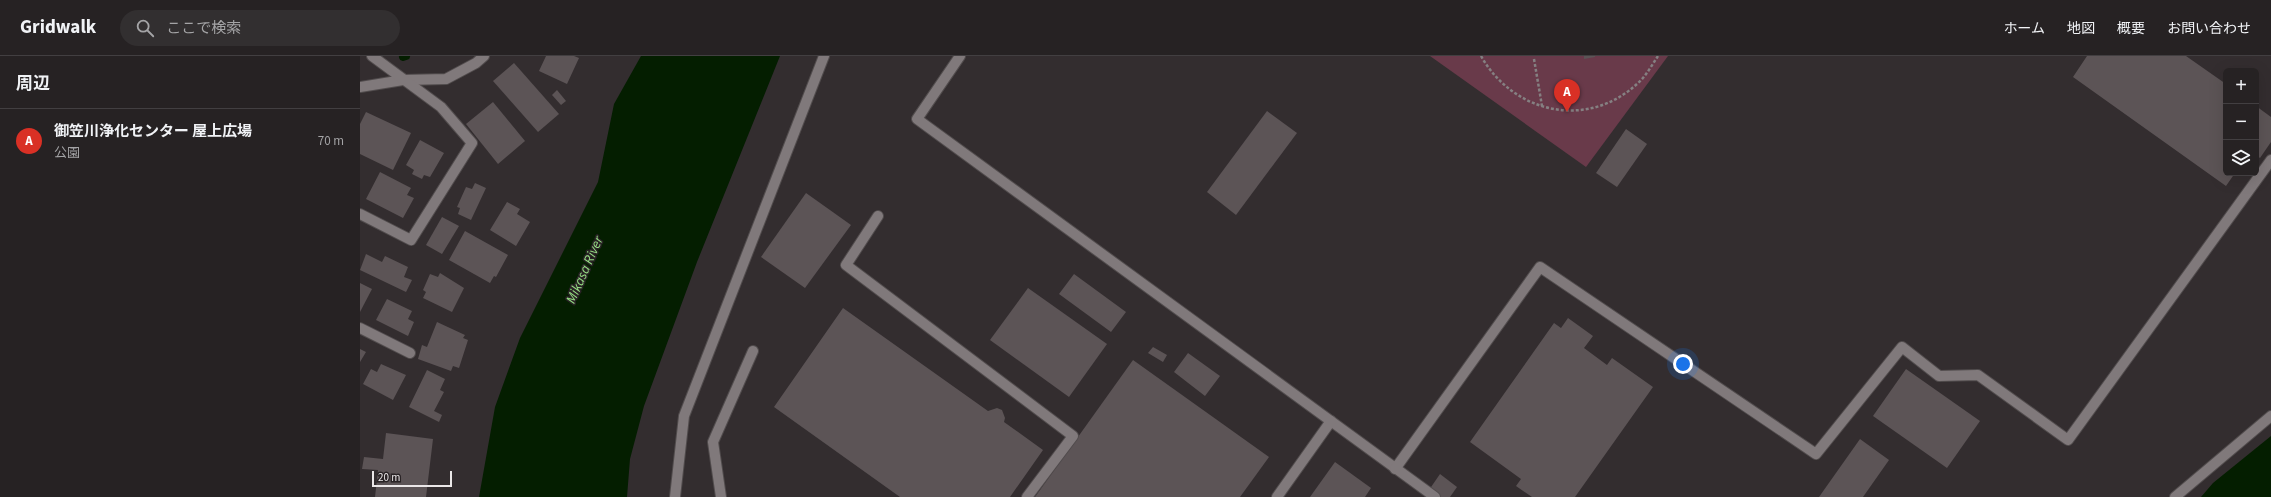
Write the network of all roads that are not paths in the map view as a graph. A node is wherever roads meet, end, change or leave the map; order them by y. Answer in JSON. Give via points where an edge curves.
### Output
{"nodes":[{"id":1,"x":372,"y":56,"type":"edge"},
{"id":2,"x":484,"y":56,"type":"edge"},
{"id":3,"x":824,"y":56,"type":"edge"},
{"id":4,"x":960,"y":56,"type":"edge"},
{"id":5,"x":403,"y":80,"type":"junction"},
{"id":6,"x":360,"y":86,"type":"edge"},
{"id":7,"x":2271,"y":160,"type":"edge"},
{"id":8,"x":360,"y":214,"type":"edge"},
{"id":9,"x":878,"y":216,"type":"dead end"},
{"id":10,"x":360,"y":328,"type":"edge"},
{"id":11,"x":753,"y":351,"type":"dead end"},
{"id":12,"x":410,"y":353,"type":"dead end"},
{"id":13,"x":2271,"y":416,"type":"edge"},
{"id":14,"x":1331,"y":421,"type":"junction"},
{"id":15,"x":1395,"y":469,"type":"junction"},
{"id":16,"x":675,"y":497,"type":"edge"},
{"id":17,"x":721,"y":497,"type":"edge"},
{"id":18,"x":1027,"y":497,"type":"edge"},
{"id":19,"x":1277,"y":497,"type":"edge"},
{"id":20,"x":1435,"y":497,"type":"edge"},
{"id":21,"x":2175,"y":497,"type":"edge"}],
"edges":[{"from":1,"to":5,"type":"street"},
{"from":2,"to":5,"type":"street","via":[[446,79]]},
{"from":3,"to":16,"type":"street","via":[[684,416]]},
{"from":4,"to":14,"type":"street","via":[[917,119]]},
{"from":5,"to":6,"type":"street"},
{"from":5,"to":8,"type":"street","via":[[441,107],[472,143],[410,240]]},
{"from":7,"to":15,"type":"street","via":[[2068,440],[1978,375],[1939,376],[1902,347],[1816,454],[1540,267]]},
{"from":9,"to":18,"type":"street","via":[[846,265],[1073,436]]},
{"from":10,"to":12,"type":"street"},
{"from":11,"to":17,"type":"street","via":[[713,442]]},
{"from":13,"to":21,"type":"street"},
{"from":14,"to":15,"type":"street"},
{"from":14,"to":19,"type":"street"},
{"from":15,"to":20,"type":"street"}]}
